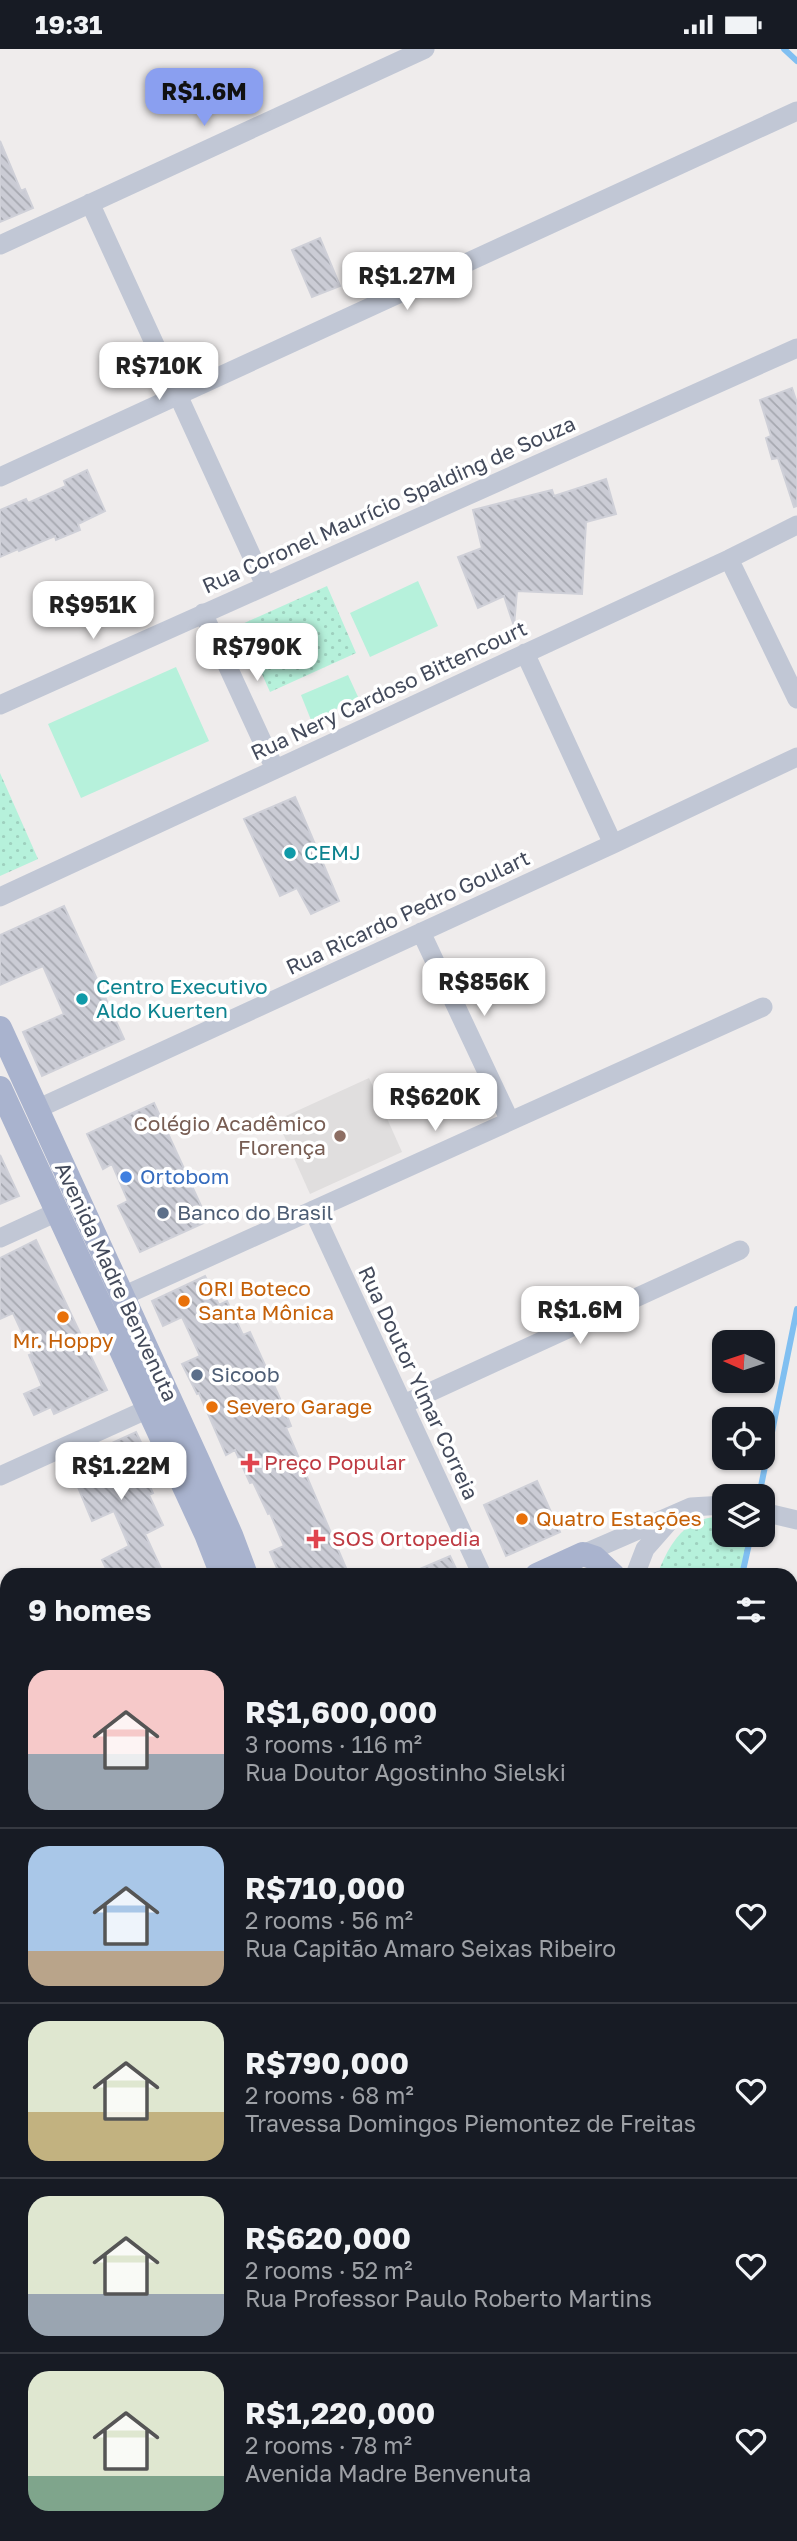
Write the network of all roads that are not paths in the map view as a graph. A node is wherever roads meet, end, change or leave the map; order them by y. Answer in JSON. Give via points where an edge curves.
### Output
{"nodes":[{"id":1,"x":425,"y":49,"type":"edge"},
{"id":2,"x":797,"y":111,"type":"edge"},
{"id":3,"x":90,"y":203,"type":"junction"},
{"id":4,"x":0,"y":244,"type":"edge"},
{"id":5,"x":797,"y":348,"type":"edge"},
{"id":6,"x":178,"y":395,"type":"junction"},
{"id":7,"x":0,"y":477,"type":"edge"},
{"id":8,"x":797,"y":525,"type":"edge"},
{"id":9,"x":729,"y":559,"type":"junction"},
{"id":10,"x":265,"y":585,"type":"junction"},
{"id":11,"x":203,"y":613,"type":"junction"},
{"id":12,"x":525,"y":653,"type":"junction"},
{"id":13,"x":797,"y":699,"type":"edge"},
{"id":14,"x":0,"y":705,"type":"edge"},
{"id":15,"x":797,"y":757,"type":"edge"},
{"id":16,"x":275,"y":769,"type":"junction"},
{"id":17,"x":613,"y":844,"type":"junction"},
{"id":18,"x":0,"y":897,"type":"edge"},
{"id":19,"x":421,"y":932,"type":"junction"},
{"id":20,"x":763,"y":1007,"type":"dead end"},
{"id":21,"x":0,"y":1028,"type":"edge"},
{"id":22,"x":0,"y":1088,"type":"edge"},
{"id":23,"x":37,"y":1109,"type":"junction"},
{"id":24,"x":510,"y":1121,"type":"junction"},
{"id":25,"x":313,"y":1210,"type":"junction"},
{"id":26,"x":57,"y":1212,"type":"junction"},
{"id":27,"x":0,"y":1238,"type":"edge"},
{"id":28,"x":740,"y":1250,"type":"dead end"},
{"id":29,"x":122,"y":1296,"type":"junction"},
{"id":30,"x":404,"y":1404,"type":"junction"},
{"id":31,"x":148,"y":1409,"type":"junction"},
{"id":32,"x":0,"y":1476,"type":"edge"},
{"id":33,"x":712,"y":1505,"type":"edge"},
{"id":34,"x":677,"y":1512,"type":"junction"},
{"id":35,"x":775,"y":1514,"type":"edge"},
{"id":36,"x":797,"y":1520,"type":"edge"},
{"id":37,"x":583,"y":1554,"type":"junction"},
{"id":38,"x":219,"y":1568,"type":"edge"},
{"id":39,"x":243,"y":1568,"type":"edge"},
{"id":40,"x":479,"y":1568,"type":"edge"},
{"id":41,"x":552,"y":1568,"type":"edge"},
{"id":42,"x":606,"y":1568,"type":"edge"},
{"id":43,"x":638,"y":1568,"type":"edge"}],
"edges":[{"from":1,"to":3,"type":"street"},
{"from":2,"to":6,"type":"street"},
{"from":3,"to":4,"type":"street"},
{"from":3,"to":6,"type":"street"},
{"from":5,"to":10,"type":"street","name":"Rua Coronel Maurício Spalding de Souza"},
{"from":6,"to":7,"type":"street"},
{"from":6,"to":10,"type":"street"},
{"from":8,"to":9,"type":"street","name":"Rua Nery Cardoso Bittencourt"},
{"from":9,"to":12,"type":"street","name":"Rua Nery Cardoso Bittencourt"},
{"from":9,"to":13,"type":"street"},
{"from":10,"to":11,"type":"street","name":"Rua Coronel Maurício Spalding de Souza"},
{"from":11,"to":14,"type":"street","name":"Rua Coronel Maurício Spalding de Souza"},
{"from":11,"to":16,"type":"street"},
{"from":12,"to":16,"type":"street","name":"Rua Nery Cardoso Bittencourt"},
{"from":12,"to":17,"type":"street"},
{"from":15,"to":17,"type":"street","name":"Rua Ricardo Pedro Goulart"},
{"from":16,"to":18,"type":"street","name":"Rua Nery Cardoso Bittencourt"},
{"from":17,"to":19,"type":"street","name":"Rua Ricardo Pedro Goulart"},
{"from":19,"to":23,"type":"street","name":"Rua Ricardo Pedro Goulart"},
{"from":19,"to":24,"type":"street"},
{"from":20,"to":24,"type":"street"},
{"from":21,"to":23,"type":"main road","name":"Avenida Madre Benvenuta"},
{"from":22,"to":26,"type":"main road","name":"Avenida Madre Benvenuta"},
{"from":23,"to":29,"type":"main road","name":"Avenida Madre Benvenuta"},
{"from":24,"to":25,"type":"street"},
{"from":25,"to":29,"type":"street"},
{"from":25,"to":30,"type":"street","name":"Rua Doutor Ylmar Correia"},
{"from":26,"to":27,"type":"street"},
{"from":26,"to":31,"type":"main road","name":"Avenida Madre Benvenuta"},
{"from":28,"to":30,"type":"street"},
{"from":29,"to":39,"type":"main road","name":"Avenida Madre Benvenuta"},
{"from":30,"to":40,"type":"street","name":"Rua Doutor Ylmar Correia"},
{"from":31,"to":32,"type":"street"},
{"from":31,"to":38,"type":"main road","name":"Avenida Madre Benvenuta"},
{"from":33,"to":34,"type":"street"},
{"from":34,"to":37,"type":"street"},
{"from":34,"to":43,"type":"street","via":[[645,1549]]},
{"from":35,"to":36,"type":"street"},
{"from":37,"to":41,"type":"main road"},
{"from":37,"to":42,"type":"main road"}]}
